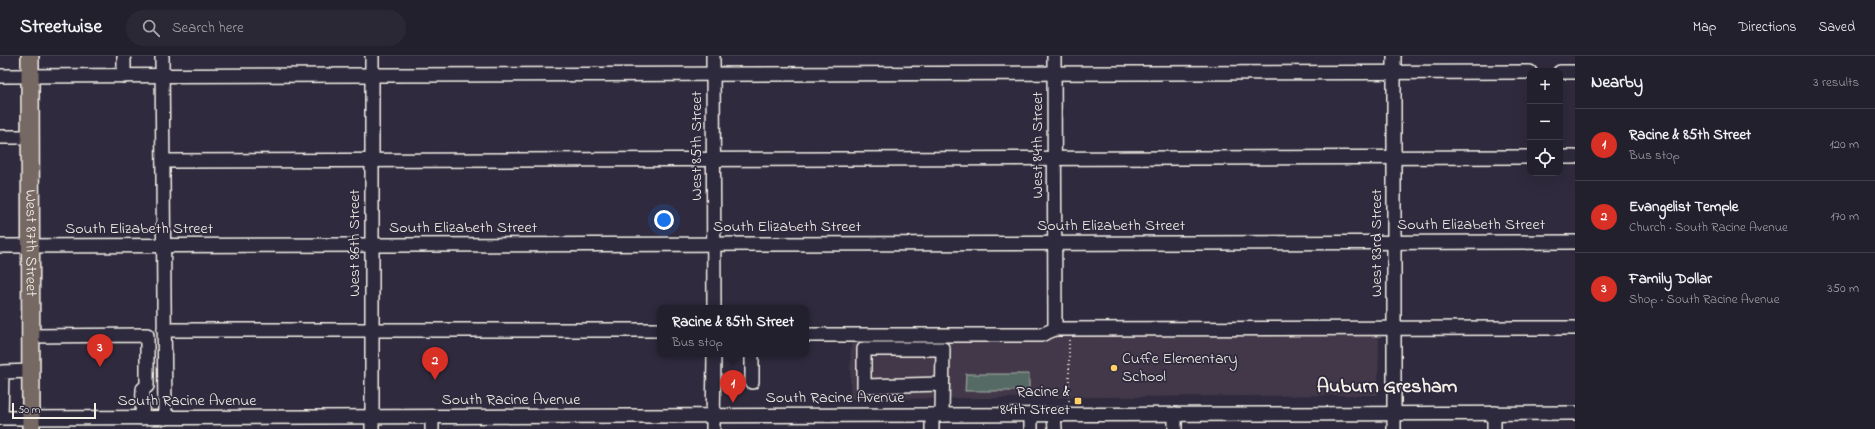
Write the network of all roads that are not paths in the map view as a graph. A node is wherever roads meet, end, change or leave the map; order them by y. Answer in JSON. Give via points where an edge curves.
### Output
{"nodes":[{"id":1,"x":30,"y":56,"type":"edge"},
{"id":2,"x":124,"y":56,"type":"edge"},
{"id":3,"x":162,"y":56,"type":"edge"},
{"id":4,"x":372,"y":56,"type":"edge"},
{"id":5,"x":713,"y":56,"type":"edge"},
{"id":6,"x":1054,"y":56,"type":"edge"},
{"id":7,"x":1394,"y":56,"type":"edge"},
{"id":8,"x":1394,"y":72,"type":"junction"},
{"id":9,"x":1527,"y":72,"type":"edge"},
{"id":10,"x":1563,"y":72,"type":"edge"},
{"id":11,"x":1575,"y":72,"type":"edge"},
{"id":12,"x":714,"y":74,"type":"junction"},
{"id":13,"x":1054,"y":74,"type":"junction"},
{"id":14,"x":372,"y":75,"type":"junction"},
{"id":15,"x":0,"y":76,"type":"edge"},
{"id":16,"x":30,"y":76,"type":"junction"},
{"id":17,"x":124,"y":76,"type":"junction"},
{"id":18,"x":162,"y":76,"type":"junction"},
{"id":19,"x":0,"y":137,"type":"edge"},
{"id":20,"x":30,"y":137,"type":"junction"},
{"id":21,"x":1394,"y":157,"type":"junction"},
{"id":22,"x":1527,"y":157,"type":"edge"},
{"id":23,"x":1563,"y":157,"type":"edge"},
{"id":24,"x":1575,"y":157,"type":"edge"},
{"id":25,"x":1055,"y":159,"type":"junction"},
{"id":26,"x":372,"y":160,"type":"junction"},
{"id":27,"x":714,"y":160,"type":"junction"},
{"id":28,"x":163,"y":161,"type":"junction"},
{"id":29,"x":1394,"y":242,"type":"junction"},
{"id":30,"x":1575,"y":242,"type":"edge"},
{"id":31,"x":1055,"y":243,"type":"junction"},
{"id":32,"x":714,"y":244,"type":"junction"},
{"id":33,"x":372,"y":245,"type":"junction"},
{"id":34,"x":0,"y":246,"type":"edge"},
{"id":35,"x":30,"y":246,"type":"junction"},
{"id":36,"x":163,"y":246,"type":"junction"},
{"id":37,"x":714,"y":305,"type":"edge"},
{"id":38,"x":1575,"y":328,"type":"edge"},
{"id":39,"x":1055,"y":329,"type":"junction"},
{"id":40,"x":1394,"y":329,"type":"junction"},
{"id":41,"x":164,"y":330,"type":"junction"},
{"id":42,"x":657,"y":330,"type":"edge"},
{"id":43,"x":372,"y":331,"type":"junction"},
{"id":44,"x":809,"y":335,"type":"edge"},
{"id":45,"x":30,"y":336,"type":"junction"},
{"id":46,"x":714,"y":357,"type":"edge"},
{"id":47,"x":752,"y":357,"type":"edge"},
{"id":48,"x":1,"y":370,"type":"edge"},
{"id":49,"x":31,"y":371,"type":"junction"},
{"id":50,"x":752,"y":382,"type":"dead end"},
{"id":51,"x":942,"y":384,"type":"junction"},
{"id":52,"x":1,"y":399,"type":"edge"},
{"id":53,"x":1394,"y":413,"type":"junction"},
{"id":54,"x":1494,"y":413,"type":"junction"},
{"id":55,"x":1575,"y":413,"type":"edge"},
{"id":56,"x":1054,"y":414,"type":"junction"},
{"id":57,"x":1175,"y":414,"type":"junction"},
{"id":58,"x":937,"y":415,"type":"junction"},
{"id":59,"x":1031,"y":415,"type":"junction"},
{"id":60,"x":0,"y":418,"type":"edge"},
{"id":61,"x":142,"y":418,"type":"junction"},
{"id":62,"x":159,"y":422,"type":"edge"},
{"id":63,"x":714,"y":422,"type":"edge"},
{"id":64,"x":196,"y":423,"type":"edge"},
{"id":65,"x":317,"y":423,"type":"edge"},
{"id":66,"x":372,"y":423,"type":"edge"},
{"id":67,"x":432,"y":423,"type":"edge"},
{"id":68,"x":31,"y":424,"type":"edge"},
{"id":69,"x":125,"y":424,"type":"edge"},
{"id":70,"x":932,"y":429,"type":"edge"},
{"id":71,"x":1031,"y":429,"type":"edge"},
{"id":72,"x":1054,"y":429,"type":"edge"},
{"id":73,"x":1174,"y":429,"type":"edge"},
{"id":74,"x":1394,"y":429,"type":"edge"},
{"id":75,"x":1494,"y":429,"type":"edge"}],
"edges":[{"from":1,"to":16,"type":"main road","name":"West 87th Street"},
{"from":2,"to":17,"type":"street"},
{"from":3,"to":18,"type":"street"},
{"from":4,"to":14,"type":"street","name":"West 86th Street"},
{"from":5,"to":12,"type":"street","name":"West 85th Street"},
{"from":6,"to":13,"type":"street","name":"West 84th Street"},
{"from":7,"to":8,"type":"street","name":"West 83rd Street"},
{"from":8,"to":9,"type":"street"},
{"from":8,"to":13,"type":"street"},
{"from":8,"to":21,"type":"street","name":"West 83rd Street"},
{"from":10,"to":11,"type":"street"},
{"from":12,"to":13,"type":"street"},
{"from":12,"to":14,"type":"street"},
{"from":12,"to":27,"type":"street","name":"West 85th Street"},
{"from":13,"to":25,"type":"street","name":"West 84th Street"},
{"from":14,"to":18,"type":"street"},
{"from":14,"to":26,"type":"street","name":"West 86th Street"},
{"from":15,"to":16,"type":"street"},
{"from":16,"to":17,"type":"street"},
{"from":16,"to":20,"type":"main road","name":"West 87th Street"},
{"from":17,"to":18,"type":"street"},
{"from":18,"to":28,"type":"street"},
{"from":19,"to":20,"type":"street"},
{"from":20,"to":35,"type":"main road","name":"West 87th Street"},
{"from":21,"to":22,"type":"street"},
{"from":21,"to":25,"type":"street"},
{"from":21,"to":29,"type":"street","name":"West 83rd Street"},
{"from":23,"to":24,"type":"street"},
{"from":25,"to":27,"type":"street"},
{"from":25,"to":31,"type":"street","name":"West 84th Street"},
{"from":26,"to":27,"type":"street"},
{"from":26,"to":28,"type":"street"},
{"from":26,"to":33,"type":"street","name":"West 86th Street"},
{"from":27,"to":32,"type":"street","name":"West 85th Street"},
{"from":28,"to":36,"type":"street"},
{"from":29,"to":30,"type":"street","name":"South Elizabeth Street"},
{"from":29,"to":31,"type":"street","name":"South Elizabeth Street"},
{"from":29,"to":40,"type":"street","name":"West 83rd Street"},
{"from":31,"to":32,"type":"street","name":"South Elizabeth Street"},
{"from":31,"to":39,"type":"street","name":"West 84th Street"},
{"from":32,"to":33,"type":"street","name":"South Elizabeth Street"},
{"from":32,"to":37,"type":"street","name":"West 85th Street"},
{"from":33,"to":36,"type":"street","name":"South Elizabeth Street"},
{"from":33,"to":43,"type":"street","name":"West 86th Street"},
{"from":34,"to":35,"type":"street","name":"South Elizabeth Street"},
{"from":35,"to":36,"type":"street","name":"South Elizabeth Street"},
{"from":35,"to":45,"type":"main road","name":"West 87th Street"},
{"from":36,"to":41,"type":"street"},
{"from":38,"to":40,"type":"street"},
{"from":39,"to":40,"type":"street"},
{"from":39,"to":44,"type":"street","via":[[1041,335]]},
{"from":40,"to":53,"type":"street","name":"West 83rd Street"},
{"from":41,"to":43,"type":"street"},
{"from":41,"to":62,"type":"street"},
{"from":42,"to":43,"type":"street"},
{"from":43,"to":66,"type":"street","name":"West 86th Street"},
{"from":45,"to":49,"type":"main road","name":"West 87th Street"},
{"from":45,"to":61,"type":"street","via":[[147,334],[147,386],[143,389]]},
{"from":46,"to":63,"type":"street"},
{"from":47,"to":50,"type":"street"},
{"from":48,"to":49,"type":"street"},
{"from":48,"to":52,"type":"street"},
{"from":49,"to":68,"type":"main road","name":"West 87th Street"},
{"from":51,"to":51,"type":"street","via":[[943,349],[864,349],[864,386]]},
{"from":51,"to":58,"type":"street"},
{"from":52,"to":60,"type":"street"},
{"from":53,"to":54,"type":"street","name":"South Racine Avenue"},
{"from":53,"to":57,"type":"street","name":"South Racine Avenue"},
{"from":53,"to":74,"type":"street","name":"West 83rd Street"},
{"from":54,"to":55,"type":"street","name":"South Racine Avenue"},
{"from":54,"to":75,"type":"street"},
{"from":56,"to":57,"type":"street","name":"South Racine Avenue"},
{"from":56,"to":59,"type":"street","name":"South Racine Avenue"},
{"from":56,"to":72,"type":"street"},
{"from":57,"to":73,"type":"street"},
{"from":58,"to":59,"type":"street","name":"South Racine Avenue"},
{"from":58,"to":63,"type":"street","name":"South Racine Avenue"},
{"from":58,"to":70,"type":"street"},
{"from":59,"to":71,"type":"street"},
{"from":60,"to":68,"type":"street","name":"South Racine Avenue"},
{"from":61,"to":62,"type":"street","name":"South Racine Avenue"},
{"from":61,"to":69,"type":"street","name":"South Racine Avenue"},
{"from":62,"to":64,"type":"street","name":"South Racine Avenue"},
{"from":63,"to":67,"type":"street","name":"South Racine Avenue"},
{"from":64,"to":65,"type":"street","name":"South Racine Avenue"},
{"from":65,"to":66,"type":"street","name":"South Racine Avenue"},
{"from":66,"to":67,"type":"street","name":"South Racine Avenue"},
{"from":68,"to":69,"type":"street","name":"South Racine Avenue"}]}
